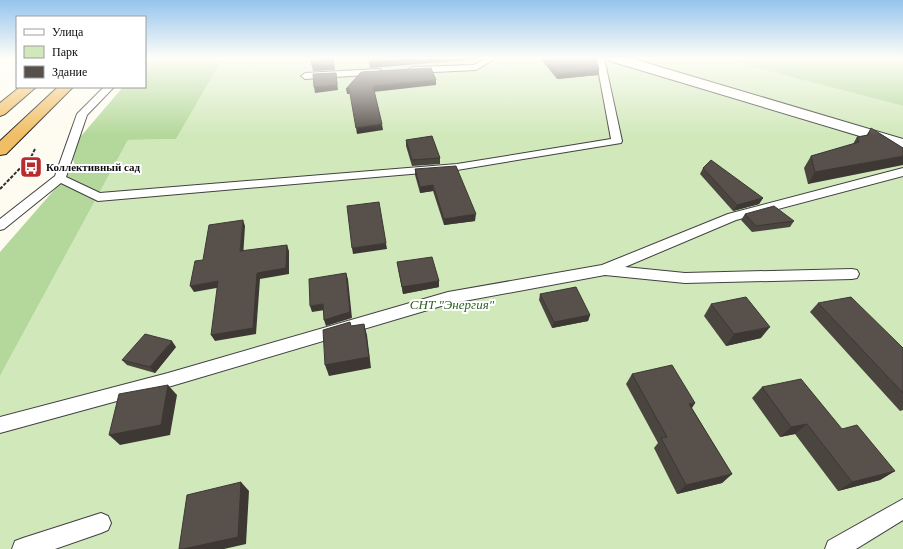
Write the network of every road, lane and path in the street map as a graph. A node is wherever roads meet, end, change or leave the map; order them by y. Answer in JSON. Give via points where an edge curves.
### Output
{"nodes":[{"id":1,"x":605,"y":84,"type":"edge"},
{"id":2,"x":701,"y":84,"type":"edge"},
{"id":3,"x":28,"y":88,"type":"edge"},
{"id":4,"x":65,"y":88,"type":"edge"},
{"id":5,"x":108,"y":88,"type":"edge"},
{"id":6,"x":0,"y":111,"type":"edge"},
{"id":7,"x":903,"y":144,"type":"edge"},
{"id":8,"x":0,"y":150,"type":"edge"},
{"id":9,"x":903,"y":171,"type":"edge"},
{"id":10,"x":60,"y":178,"type":"junction"},
{"id":11,"x":0,"y":226,"type":"edge"},
{"id":12,"x":604,"y":270,"type":"junction"},
{"id":13,"x":852,"y":274,"type":"dead end"},
{"id":14,"x":0,"y":425,"type":"edge"},
{"id":15,"x":903,"y":509,"type":"edge"},
{"id":16,"x":101,"y":523,"type":"dead end"},
{"id":17,"x":23,"y":549,"type":"edge"},
{"id":18,"x":836,"y":549,"type":"edge"}],
"edges":[{"from":1,"to":10,"type":"lane","via":[[617,141],[457,167],[98,197]]},
{"from":2,"to":7,"type":"street"},
{"from":3,"to":6,"type":"highway"},
{"from":4,"to":8,"type":"highway"},
{"from":5,"to":10,"type":"lane","via":[[82,114]]},
{"from":9,"to":12,"type":"lane","via":[[732,217]]},
{"from":10,"to":11,"type":"lane"},
{"from":12,"to":13,"type":"lane","via":[[685,278]]},
{"from":12,"to":14,"type":"lane","via":[[448,298],[168,380]]},
{"from":15,"to":18,"type":"lane"},
{"from":16,"to":17,"type":"lane"}]}
